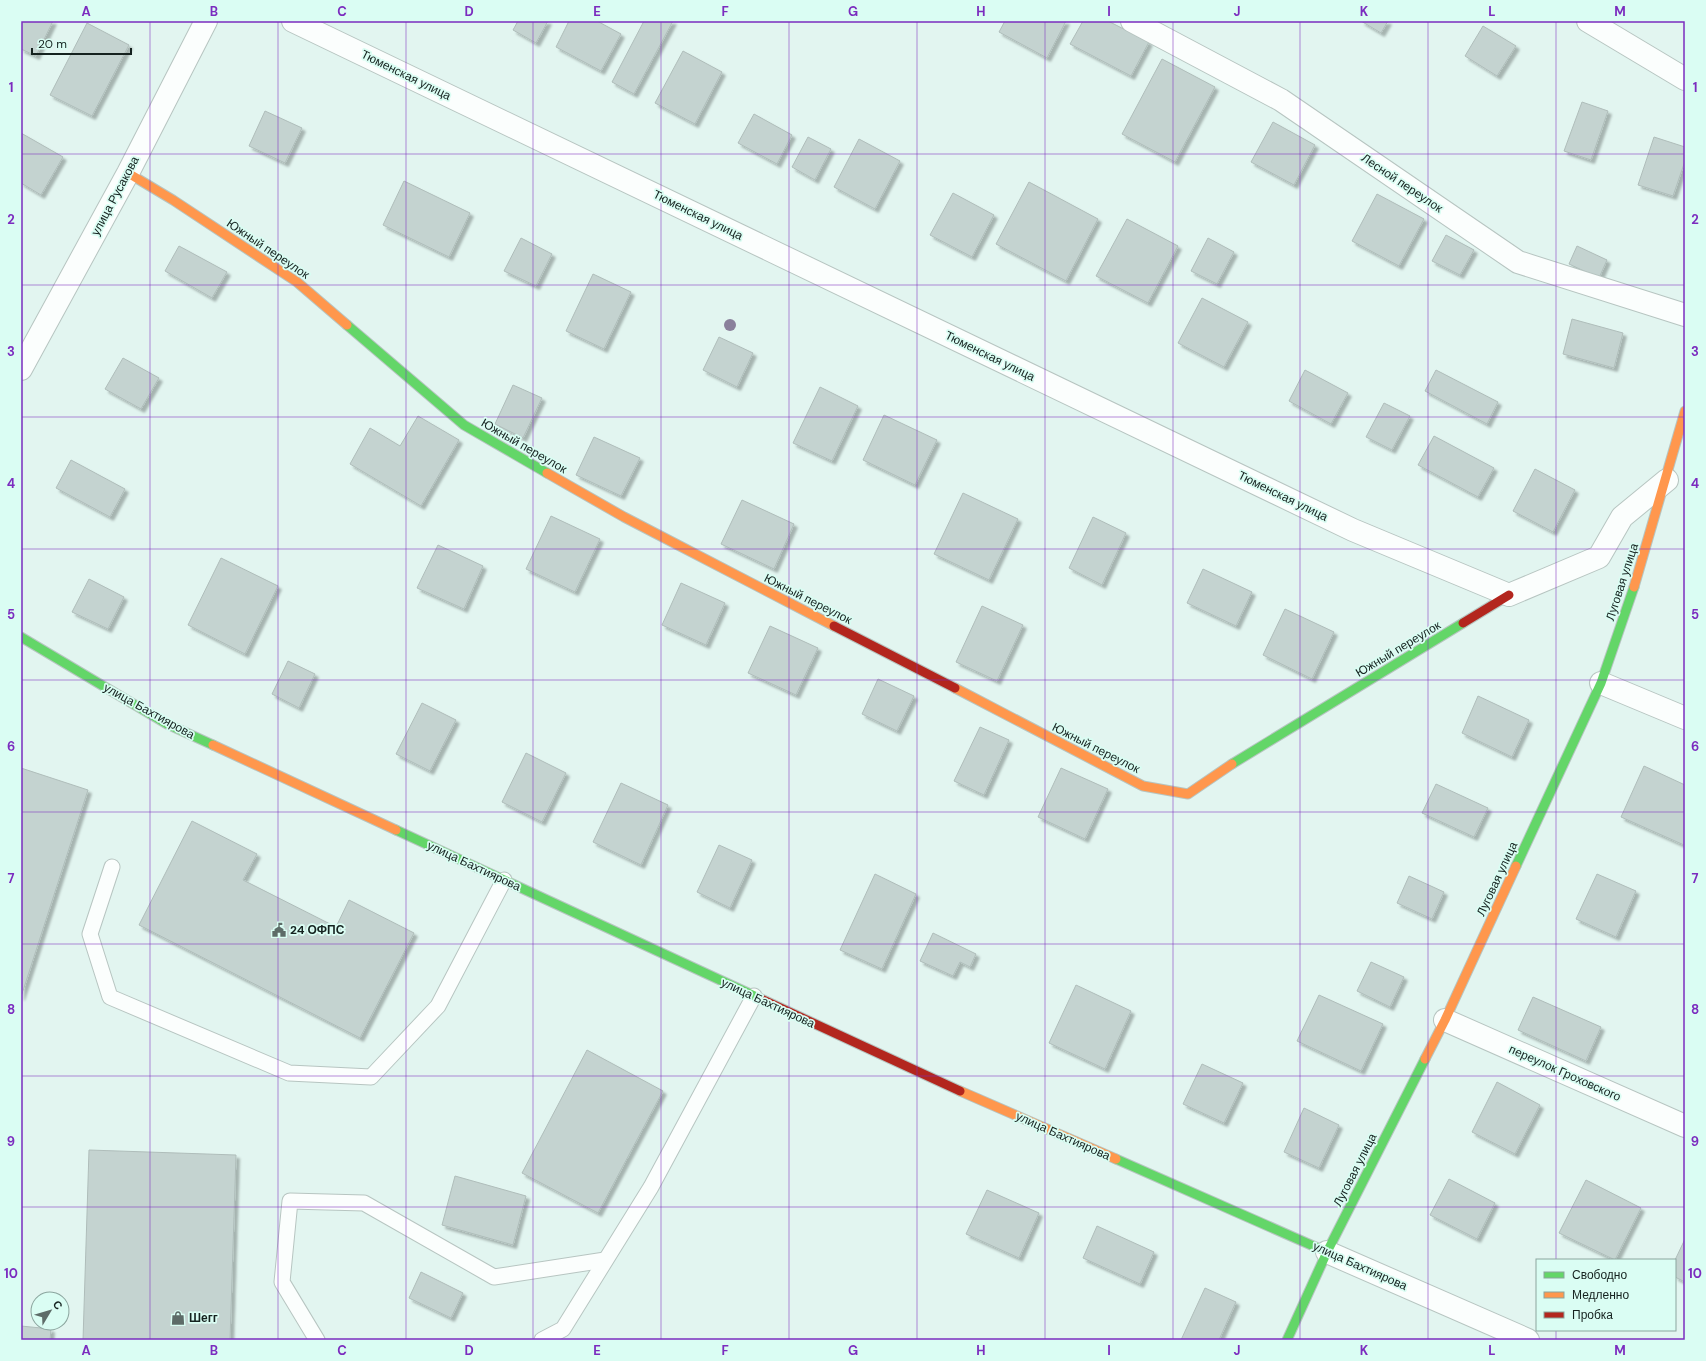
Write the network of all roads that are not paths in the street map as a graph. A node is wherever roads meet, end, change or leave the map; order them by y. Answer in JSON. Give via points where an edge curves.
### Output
{"nodes":[{"id":1,"x":206,"y":21,"type":"edge"},
{"id":2,"x":293,"y":21,"type":"edge"},
{"id":3,"x":1132,"y":21,"type":"edge"},
{"id":4,"x":1588,"y":21,"type":"edge"},
{"id":5,"x":1685,"y":79,"type":"edge"},
{"id":6,"x":128,"y":173,"type":"junction"},
{"id":7,"x":1685,"y":315,"type":"edge"},
{"id":8,"x":21,"y":369,"type":"edge"},
{"id":9,"x":1685,"y":411,"type":"edge"},
{"id":10,"x":1667,"y":480,"type":"junction"},
{"id":11,"x":1510,"y":595,"type":"junction"},
{"id":12,"x":21,"y":637,"type":"edge"},
{"id":13,"x":1601,"y":683,"type":"junction"},
{"id":14,"x":1685,"y":718,"type":"edge"},
{"id":15,"x":112,"y":867,"type":"dead end"},
{"id":16,"x":504,"y":880,"type":"junction"},
{"id":17,"x":754,"y":996,"type":"junction"},
{"id":18,"x":1445,"y":1020,"type":"junction"},
{"id":19,"x":1685,"y":1126,"type":"edge"},
{"id":20,"x":1326,"y":1252,"type":"junction"},
{"id":21,"x":605,"y":1260,"type":"junction"},
{"id":22,"x":317,"y":1340,"type":"edge"},
{"id":23,"x":542,"y":1340,"type":"edge"},
{"id":24,"x":1287,"y":1340,"type":"edge"},
{"id":25,"x":1528,"y":1340,"type":"edge"}],
"edges":[{"from":1,"to":6,"type":"street","name":"улица Русакова"},
{"from":2,"to":11,"type":"street","name":"Тюменская улица","via":[[1353,530]]},
{"from":3,"to":7,"type":"street","name":"Лесной переулок","via":[[1281,100],[1518,262]]},
{"from":4,"to":5,"type":"street"},
{"from":6,"to":8,"type":"street","name":"улица Русакова"},
{"from":6,"to":11,"type":"main road","name":"Южный переулок","via":[[297,282],[464,425],[624,517],[1143,786],[1188,794],[1225,768]]},
{"from":9,"to":10,"type":"main road","name":"Луговая улица"},
{"from":10,"to":11,"type":"street","via":[[1622,517],[1599,557]]},
{"from":10,"to":13,"type":"main road","name":"Луговая улица","via":[[1639,573]]},
{"from":12,"to":16,"type":"main road","name":"улица Бахтиярова","via":[[167,724]]},
{"from":13,"to":14,"type":"street"},
{"from":13,"to":18,"type":"main road","name":"Луговая улица"},
{"from":15,"to":16,"type":"lane","via":[[90,934],[110,997],[288,1073],[372,1077],[438,1006]]},
{"from":16,"to":17,"type":"main road","name":"улица Бахтиярова"},
{"from":17,"to":20,"type":"main road","name":"улица Бахтиярова","via":[[928,1078]]},
{"from":17,"to":21,"type":"lane","via":[[651,1187]]},
{"from":18,"to":19,"type":"street","name":"переулок Гроховского"},
{"from":18,"to":20,"type":"main road","name":"Луговая улица"},
{"from":20,"to":24,"type":"main road","name":"Луговая улица"},
{"from":20,"to":25,"type":"street","name":"улица Бахтиярова"},
{"from":21,"to":22,"type":"lane","via":[[494,1276],[364,1203],[290,1201],[282,1282]]},
{"from":21,"to":23,"type":"lane","via":[[563,1329]]}]}
